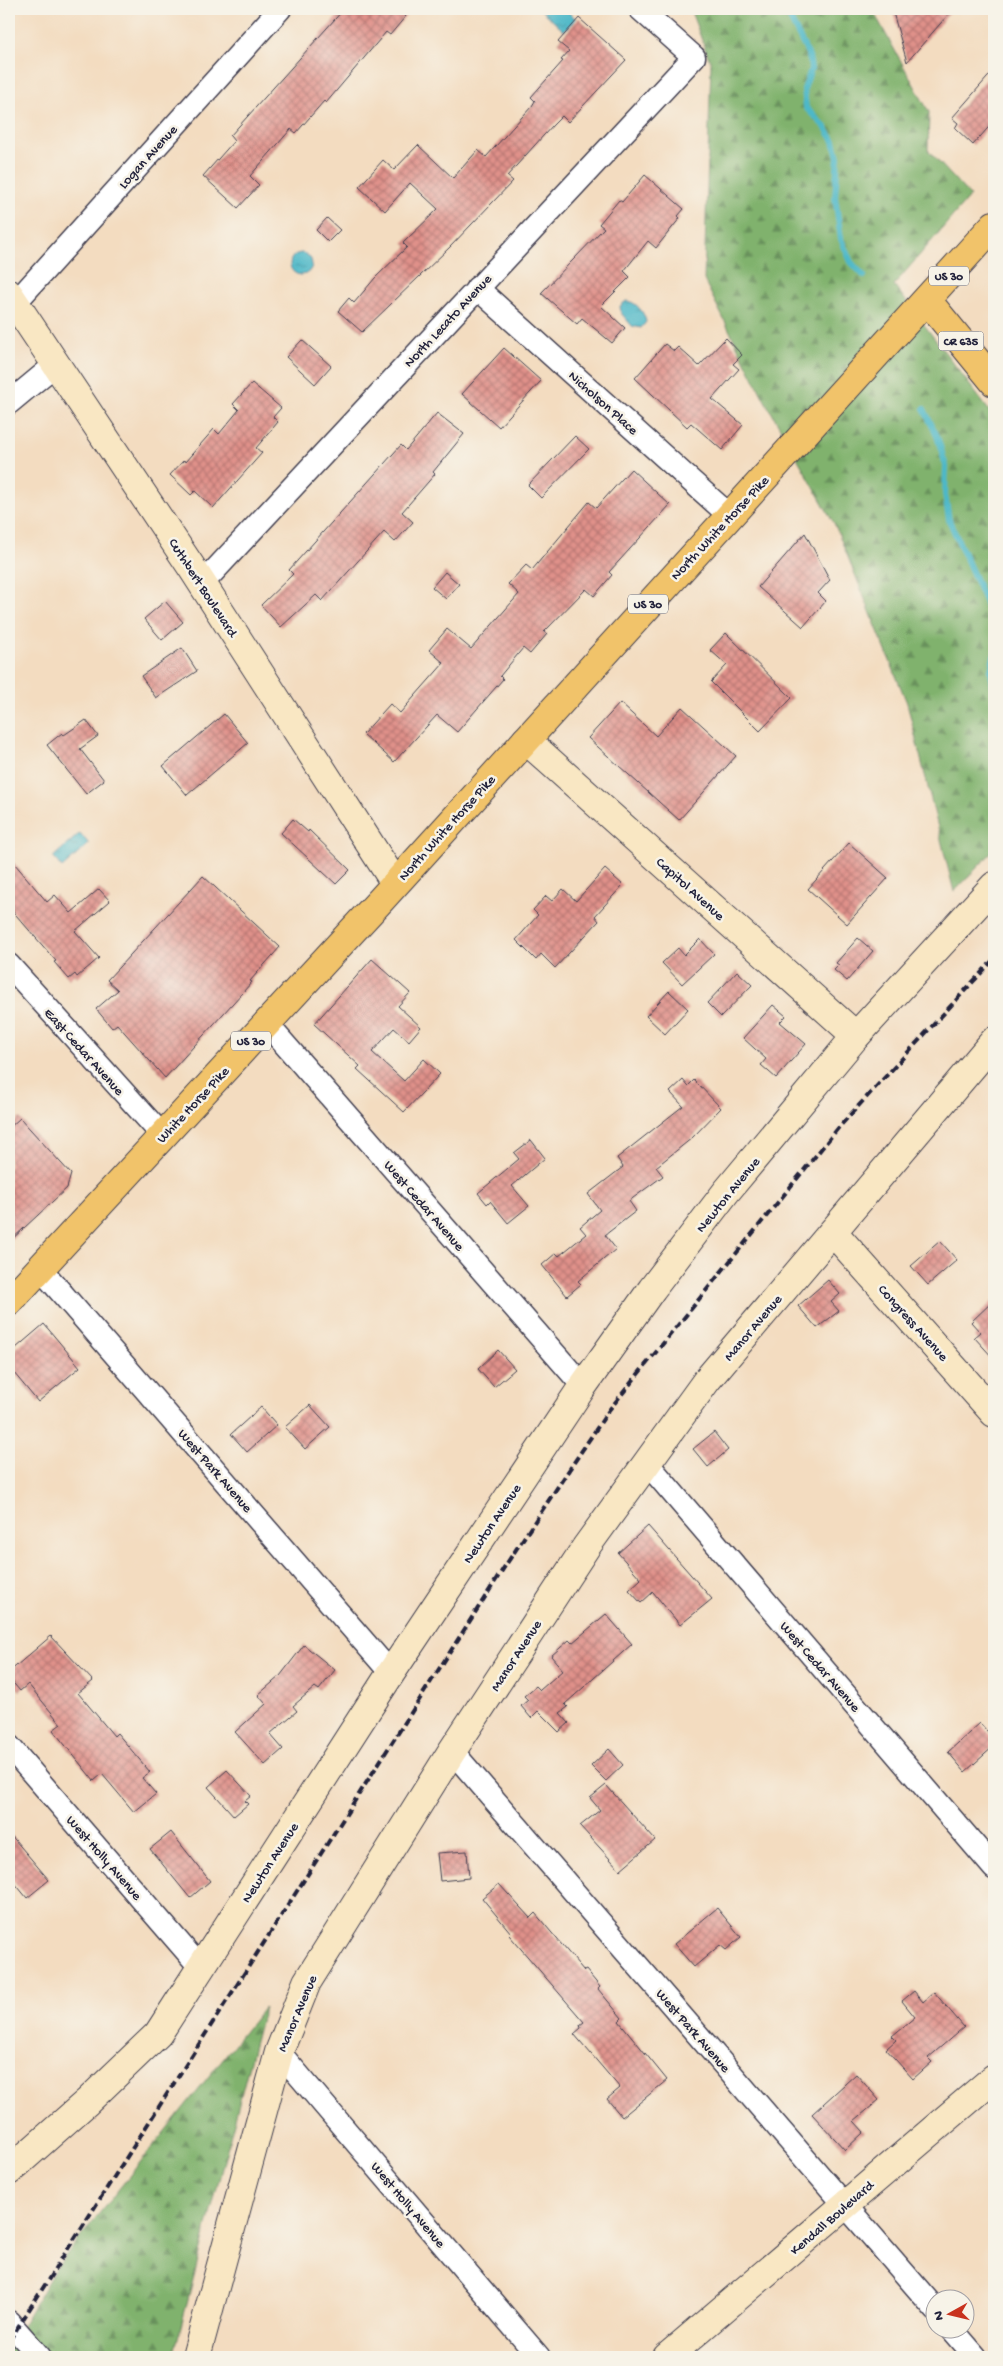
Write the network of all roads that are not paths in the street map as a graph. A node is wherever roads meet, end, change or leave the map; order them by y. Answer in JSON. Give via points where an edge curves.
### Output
{"nodes":[{"id":1,"x":280,"y":9,"type":"edge"},
{"id":2,"x":640,"y":9,"type":"edge"},
{"id":3,"x":994,"y":225,"type":"edge"},
{"id":4,"x":477,"y":288,"type":"junction"},
{"id":5,"x":12,"y":298,"type":"edge"},
{"id":6,"x":927,"y":300,"type":"junction"},
{"id":7,"x":56,"y":364,"type":"junction"},
{"id":8,"x":994,"y":382,"type":"edge"},
{"id":9,"x":9,"y":404,"type":"edge"},
{"id":10,"x":730,"y":516,"type":"junction"},
{"id":11,"x":202,"y":584,"type":"junction"},
{"id":12,"x":526,"y":740,"type":"junction"},
{"id":13,"x":395,"y":883,"type":"junction"},
{"id":14,"x":989,"y":892,"type":"edge"},
{"id":15,"x":9,"y":965,"type":"edge"},
{"id":16,"x":267,"y":1024,"type":"junction"},
{"id":17,"x":856,"y":1036,"type":"junction"},
{"id":18,"x":994,"y":1041,"type":"edge"},
{"id":19,"x":163,"y":1136,"type":"junction"},
{"id":20,"x":833,"y":1232,"type":"junction"},
{"id":21,"x":40,"y":1268,"type":"junction"},
{"id":22,"x":9,"y":1302,"type":"edge"},
{"id":23,"x":583,"y":1386,"type":"junction"},
{"id":24,"x":994,"y":1413,"type":"edge"},
{"id":25,"x":647,"y":1464,"type":"junction"},
{"id":26,"x":391,"y":1673,"type":"junction"},
{"id":27,"x":9,"y":1746,"type":"edge"},
{"id":28,"x":452,"y":1751,"type":"junction"},
{"id":29,"x":994,"y":1868,"type":"edge"},
{"id":30,"x":201,"y":1968,"type":"junction"},
{"id":31,"x":279,"y":2052,"type":"junction"},
{"id":32,"x":994,"y":2078,"type":"edge"},
{"id":33,"x":9,"y":2171,"type":"edge"},
{"id":34,"x":845,"y":2205,"type":"junction"},
{"id":35,"x":926,"y":2298,"type":"edge"},
{"id":36,"x":9,"y":2322,"type":"edge"},
{"id":37,"x":960,"y":2338,"type":"edge"},
{"id":38,"x":40,"y":2357,"type":"edge"},
{"id":39,"x":196,"y":2357,"type":"edge"},
{"id":40,"x":540,"y":2357,"type":"edge"},
{"id":41,"x":667,"y":2357,"type":"edge"},
{"id":42,"x":976,"y":2357,"type":"edge"}],
"edges":[{"from":1,"to":5,"type":"street","name":"Logan Avenue"},
{"from":2,"to":4,"type":"street","name":"North Lecato Avenue","via":[[694,57]]},
{"from":3,"to":6,"type":"main road","number":"US 30"},
{"from":4,"to":10,"type":"street","name":"Nicholson Place"},
{"from":4,"to":11,"type":"street","name":"North Lecato Avenue"},
{"from":5,"to":7,"type":"street","name":"Cuthbert Boulevard"},
{"from":6,"to":8,"type":"main road","number":"CR 635"},
{"from":6,"to":10,"type":"main road","name":"North White Horse Pike","number":"US 30"},
{"from":7,"to":9,"type":"street"},
{"from":7,"to":11,"type":"street","name":"Cuthbert Boulevard"},
{"from":10,"to":12,"type":"main road","name":"North White Horse Pike","number":"US 30"},
{"from":11,"to":13,"type":"street","name":"Cuthbert Boulevard"},
{"from":12,"to":13,"type":"main road","name":"North White Horse Pike","number":"US 30"},
{"from":12,"to":17,"type":"street","name":"Capitol Avenue"},
{"from":13,"to":16,"type":"main road","name":"White Horse Pike","number":"US 30"},
{"from":14,"to":17,"type":"street","name":"Newton Avenue"},
{"from":15,"to":19,"type":"street","name":"East Cedar Avenue"},
{"from":16,"to":19,"type":"main road","name":"White Horse Pike","number":"US 30"},
{"from":16,"to":23,"type":"street","name":"West Cedar Avenue"},
{"from":17,"to":23,"type":"street","name":"Newton Avenue","via":[[726,1192]]},
{"from":18,"to":20,"type":"street","name":"Manor Avenue"},
{"from":19,"to":21,"type":"main road","name":"White Horse Pike","number":"US 30"},
{"from":20,"to":24,"type":"street","name":"Congress Avenue"},
{"from":20,"to":25,"type":"street","name":"Manor Avenue","via":[[707,1380]]},
{"from":21,"to":22,"type":"main road","name":"White Horse Pike","number":"US 30"},
{"from":21,"to":26,"type":"street","name":"West Park Avenue"},
{"from":23,"to":26,"type":"street","name":"Newton Avenue"},
{"from":25,"to":28,"type":"street","name":"Manor Avenue","via":[[586,1546]]},
{"from":25,"to":29,"type":"street","name":"West Cedar Avenue"},
{"from":26,"to":30,"type":"street","name":"Newton Avenue"},
{"from":27,"to":30,"type":"street","name":"West Holly Avenue"},
{"from":28,"to":31,"type":"street","name":"Manor Avenue","via":[[307,1982]]},
{"from":28,"to":34,"type":"street","name":"West Park Avenue"},
{"from":30,"to":33,"type":"street","name":"Newton Avenue","via":[[158,2034]]},
{"from":31,"to":39,"type":"street","name":"Manor Avenue"},
{"from":31,"to":40,"type":"street","name":"West Holly Avenue"},
{"from":32,"to":34,"type":"street","name":"Kendall Boulevard"},
{"from":34,"to":35,"type":"street","name":"West Park Avenue"},
{"from":34,"to":41,"type":"street","name":"Kendall Boulevard"},
{"from":36,"to":38,"type":"street"},
{"from":37,"to":42,"type":"street"}]}
